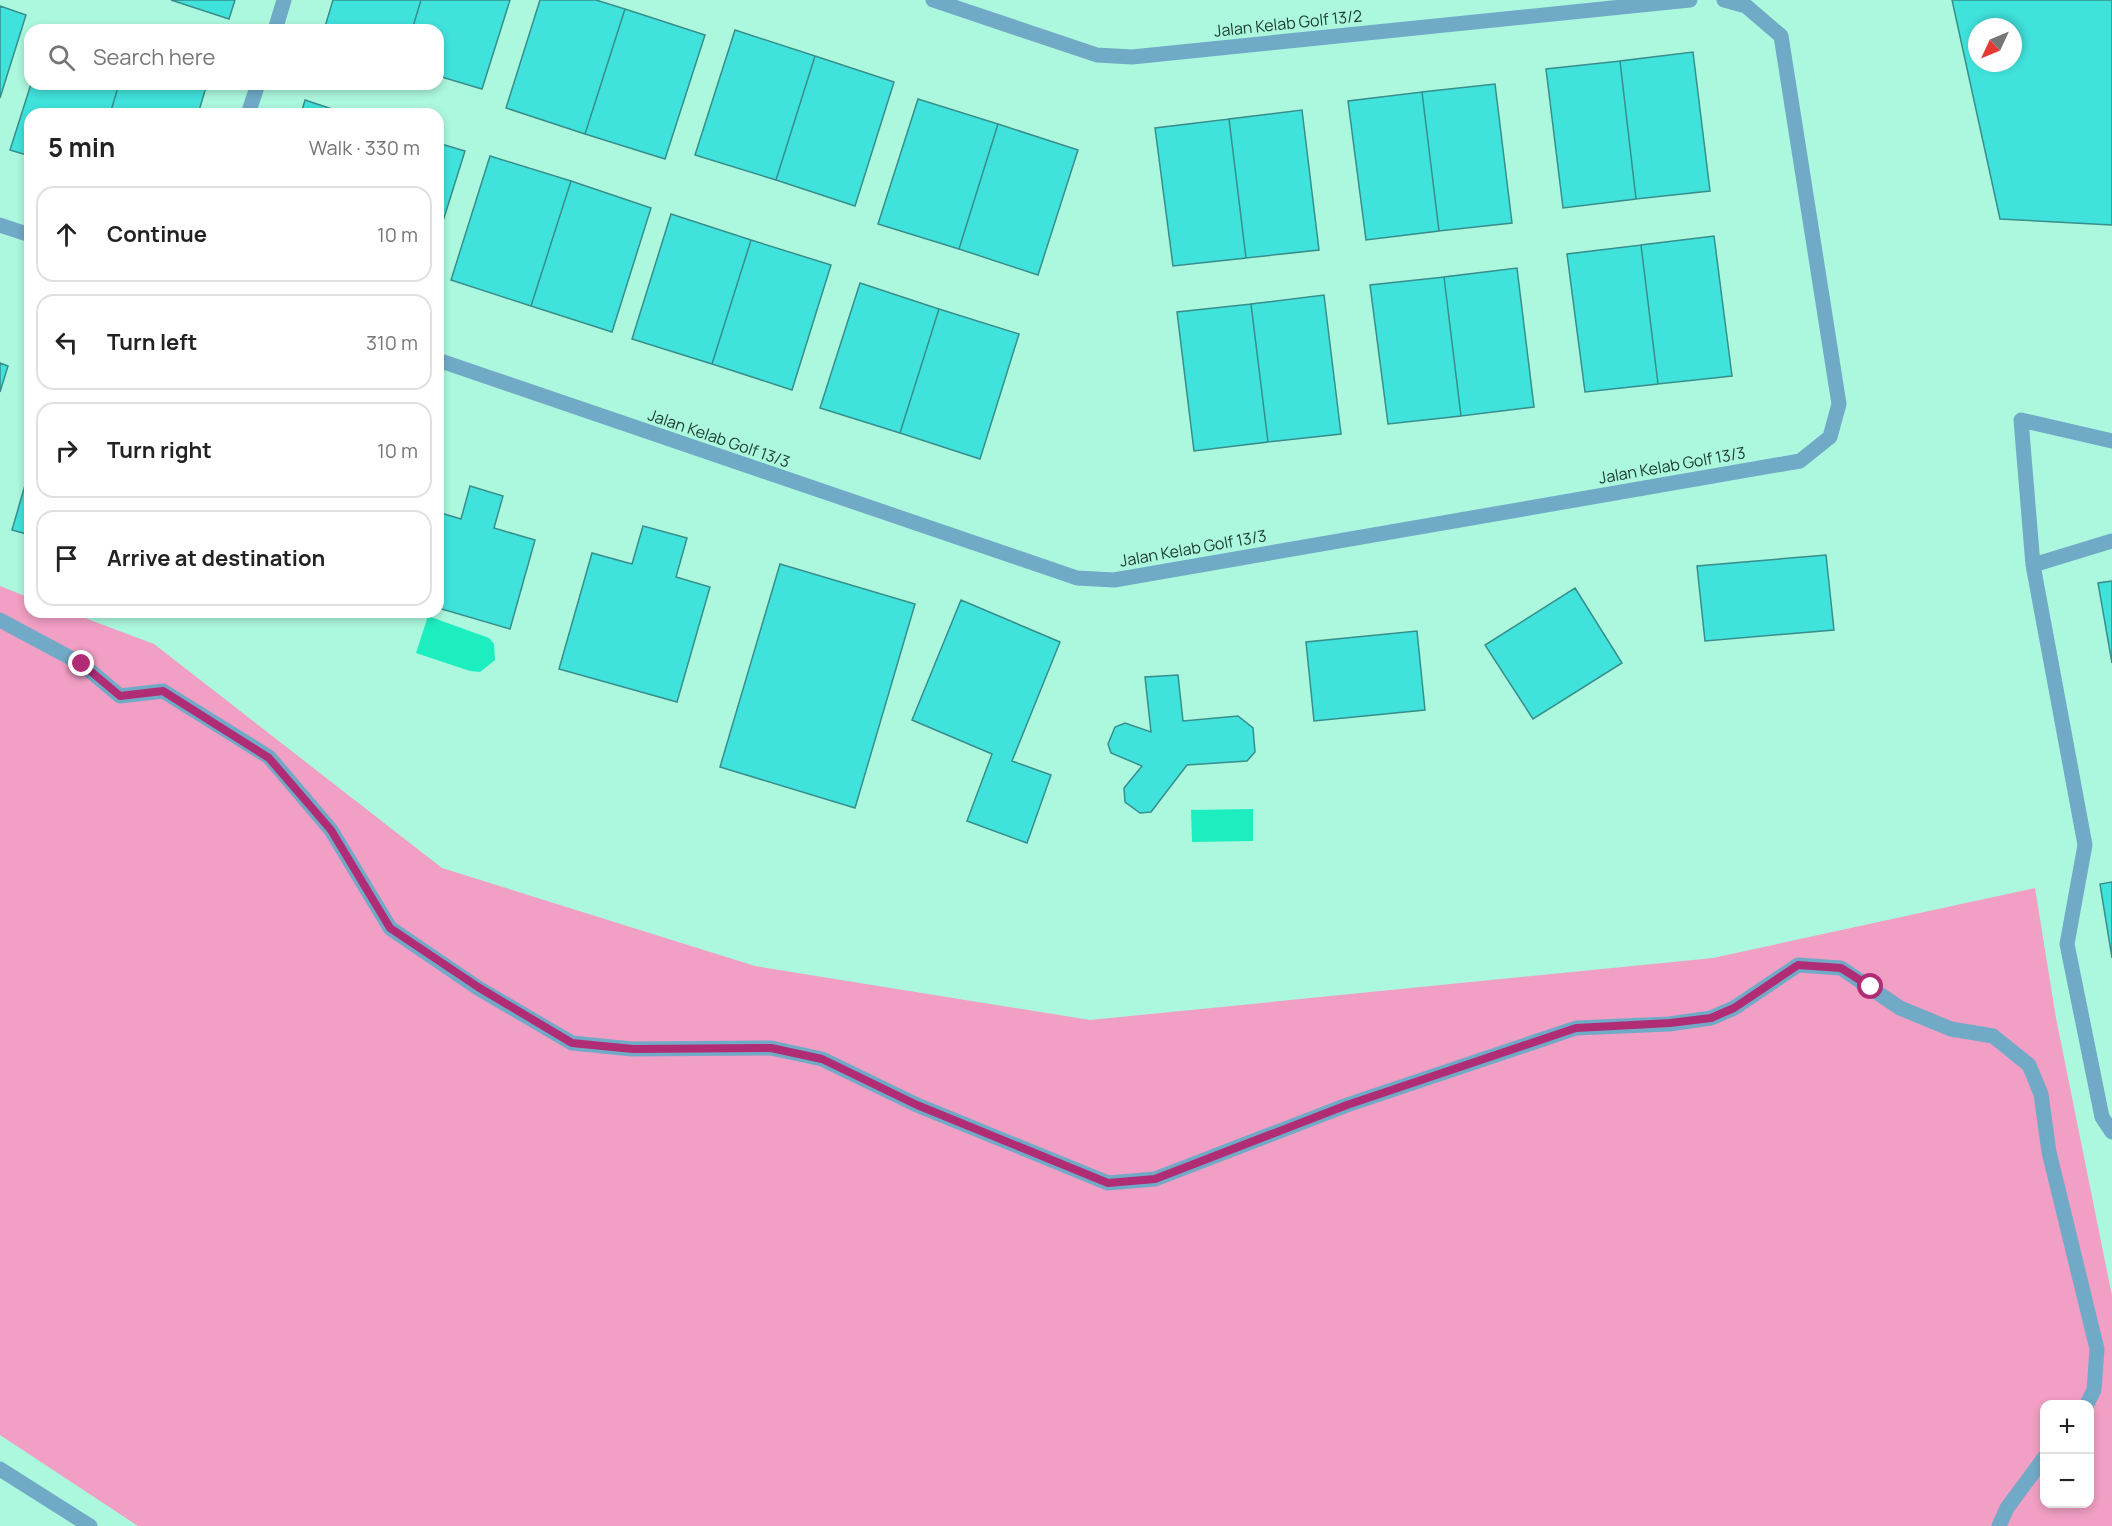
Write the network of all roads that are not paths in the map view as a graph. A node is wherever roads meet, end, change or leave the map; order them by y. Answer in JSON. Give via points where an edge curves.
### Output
{"nodes":[{"id":1,"x":284,"y":0,"type":"edge"},
{"id":2,"x":933,"y":0,"type":"edge"},
{"id":3,"x":1690,"y":0,"type":"edge"},
{"id":4,"x":1725,"y":0,"type":"edge"},
{"id":5,"x":277,"y":24,"type":"edge"},
{"id":6,"x":256,"y":90,"type":"edge"},
{"id":7,"x":250,"y":108,"type":"edge"},
{"id":8,"x":0,"y":225,"type":"edge"},
{"id":9,"x":24,"y":233,"type":"edge"},
{"id":10,"x":444,"y":362,"type":"edge"},
{"id":11,"x":2112,"y":441,"type":"edge"},
{"id":12,"x":2112,"y":541,"type":"edge"},
{"id":13,"x":2033,"y":565,"type":"junction"},
{"id":14,"x":0,"y":620,"type":"edge"},
{"id":15,"x":2112,"y":1132,"type":"edge"},
{"id":16,"x":2089,"y":1400,"type":"edge"},
{"id":17,"x":2040,"y":1463,"type":"edge"},
{"id":18,"x":0,"y":1468,"type":"edge"},
{"id":19,"x":90,"y":1526,"type":"edge"},
{"id":20,"x":1999,"y":1526,"type":"edge"}],
"edges":[{"from":1,"to":5,"type":"street"},
{"from":2,"to":3,"type":"street","name":"Jalan Kelab Golf 13/2","via":[[1096,55],[1132,57]]},
{"from":4,"to":10,"type":"street","name":"Jalan Kelab Golf 13/3","via":[[1746,6],[1781,36],[1839,404],[1830,437],[1800,461],[1114,580],[1077,578]]},
{"from":6,"to":7,"type":"street"},
{"from":8,"to":9,"type":"street"},
{"from":11,"to":13,"type":"street","via":[[2021,420]]},
{"from":12,"to":13,"type":"street"},
{"from":13,"to":15,"type":"street","via":[[2085,845],[2067,944],[2102,1117]]},
{"from":14,"to":16,"type":"street","via":[[82,664],[120,696],[163,691],[269,758],[331,830],[390,928],[572,1043],[633,1049],[771,1048],[822,1059],[917,1105],[1108,1183],[1155,1179],[1347,1105],[1576,1028],[1711,1018],[1734,1008],[1798,965],[1841,968],[1900,1008],[1951,1029],[1993,1036],[2029,1065],[2041,1094],[2049,1152],[2097,1349],[2094,1390]]},
{"from":17,"to":20,"type":"street","via":[[2007,1508]]},
{"from":18,"to":19,"type":"street"}]}
